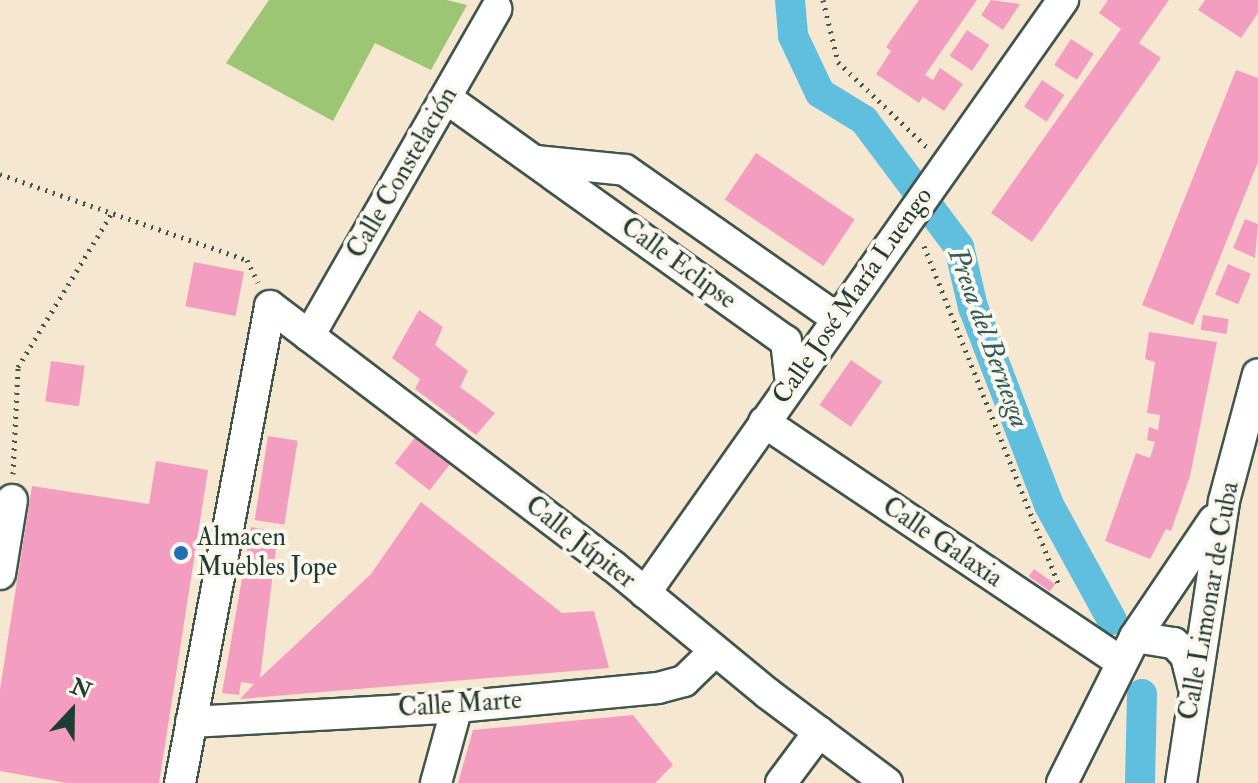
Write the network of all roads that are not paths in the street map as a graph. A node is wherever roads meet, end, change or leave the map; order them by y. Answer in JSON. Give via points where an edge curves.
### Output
{"nodes":[{"id":1,"x":1063,"y":0,"type":"edge"},
{"id":2,"x":496,"y":9,"type":"dead end"},
{"id":3,"x":446,"y":98,"type":"junction"},
{"id":4,"x":535,"y":161,"type":"junction"},
{"id":5,"x":838,"y":319,"type":"junction"},
{"id":6,"x":309,"y":336,"type":"junction"},
{"id":7,"x":1258,"y":374,"type":"edge"},
{"id":8,"x":791,"y":384,"type":"junction"},
{"id":9,"x":764,"y":422,"type":"junction"},
{"id":10,"x":12,"y":500,"type":"road end"},
{"id":11,"x":1224,"y":501,"type":"junction"},
{"id":12,"x":0,"y":574,"type":"edge"},
{"id":13,"x":645,"y":593,"type":"junction"},
{"id":14,"x":1128,"y":649,"type":"junction"},
{"id":15,"x":715,"y":651,"type":"junction"},
{"id":16,"x":1194,"y":691,"type":"junction"},
{"id":17,"x":457,"y":707,"type":"junction"},
{"id":18,"x":191,"y":722,"type":"junction"},
{"id":19,"x":819,"y":732,"type":"junction"},
{"id":20,"x":180,"y":783,"type":"edge"},
{"id":21,"x":436,"y":783,"type":"edge"},
{"id":22,"x":781,"y":783,"type":"edge"},
{"id":23,"x":887,"y":783,"type":"edge"},
{"id":24,"x":1062,"y":783,"type":"edge"},
{"id":25,"x":1181,"y":783,"type":"edge"}],
"edges":[{"from":1,"to":5,"type":"street","name":"Calle José María Luengo","via":[[940,172],[913,225]]},
{"from":2,"to":3,"type":"street","name":"Calle Constelación"},
{"from":3,"to":4,"type":"street","name":"Calle Eclipse"},
{"from":3,"to":6,"type":"street","name":"Calle Constelación"},
{"from":4,"to":5,"type":"street","name":"Calle Eclipse","via":[[625,170]]},
{"from":4,"to":8,"type":"street","name":"Calle Eclipse","via":[[786,341]]},
{"from":5,"to":8,"type":"street","name":"Calle José María Luengo"},
{"from":6,"to":13,"type":"street","name":"Calle Júpiter"},
{"from":6,"to":18,"type":"street","name":"Calle Júpiter","via":[[270,306]]},
{"from":7,"to":11,"type":"street","name":"Calle Limonar de Cuba"},
{"from":8,"to":9,"type":"street","name":"Calle José María Luengo"},
{"from":9,"to":13,"type":"street","name":"Calle José María Luengo"},
{"from":9,"to":14,"type":"street","name":"Calle Galaxia"},
{"from":10,"to":12,"type":"street"},
{"from":11,"to":14,"type":"street","via":[[1191,560]]},
{"from":11,"to":16,"type":"street","name":"Calle Limonar de Cuba"},
{"from":13,"to":15,"type":"street","name":"Calle Júpiter"},
{"from":14,"to":16,"type":"street","via":[[1174,643],[1186,656]]},
{"from":14,"to":24,"type":"street"},
{"from":15,"to":17,"type":"street","name":"Calle Marte","via":[[684,681],[658,688]]},
{"from":15,"to":19,"type":"street","name":"Calle Júpiter"},
{"from":16,"to":25,"type":"street","name":"Calle Limonar de Cuba"},
{"from":17,"to":18,"type":"street","name":"Calle Marte"},
{"from":17,"to":21,"type":"street"},
{"from":18,"to":20,"type":"street"},
{"from":19,"to":22,"type":"street"},
{"from":19,"to":23,"type":"street","name":"Calle Júpiter"}]}
